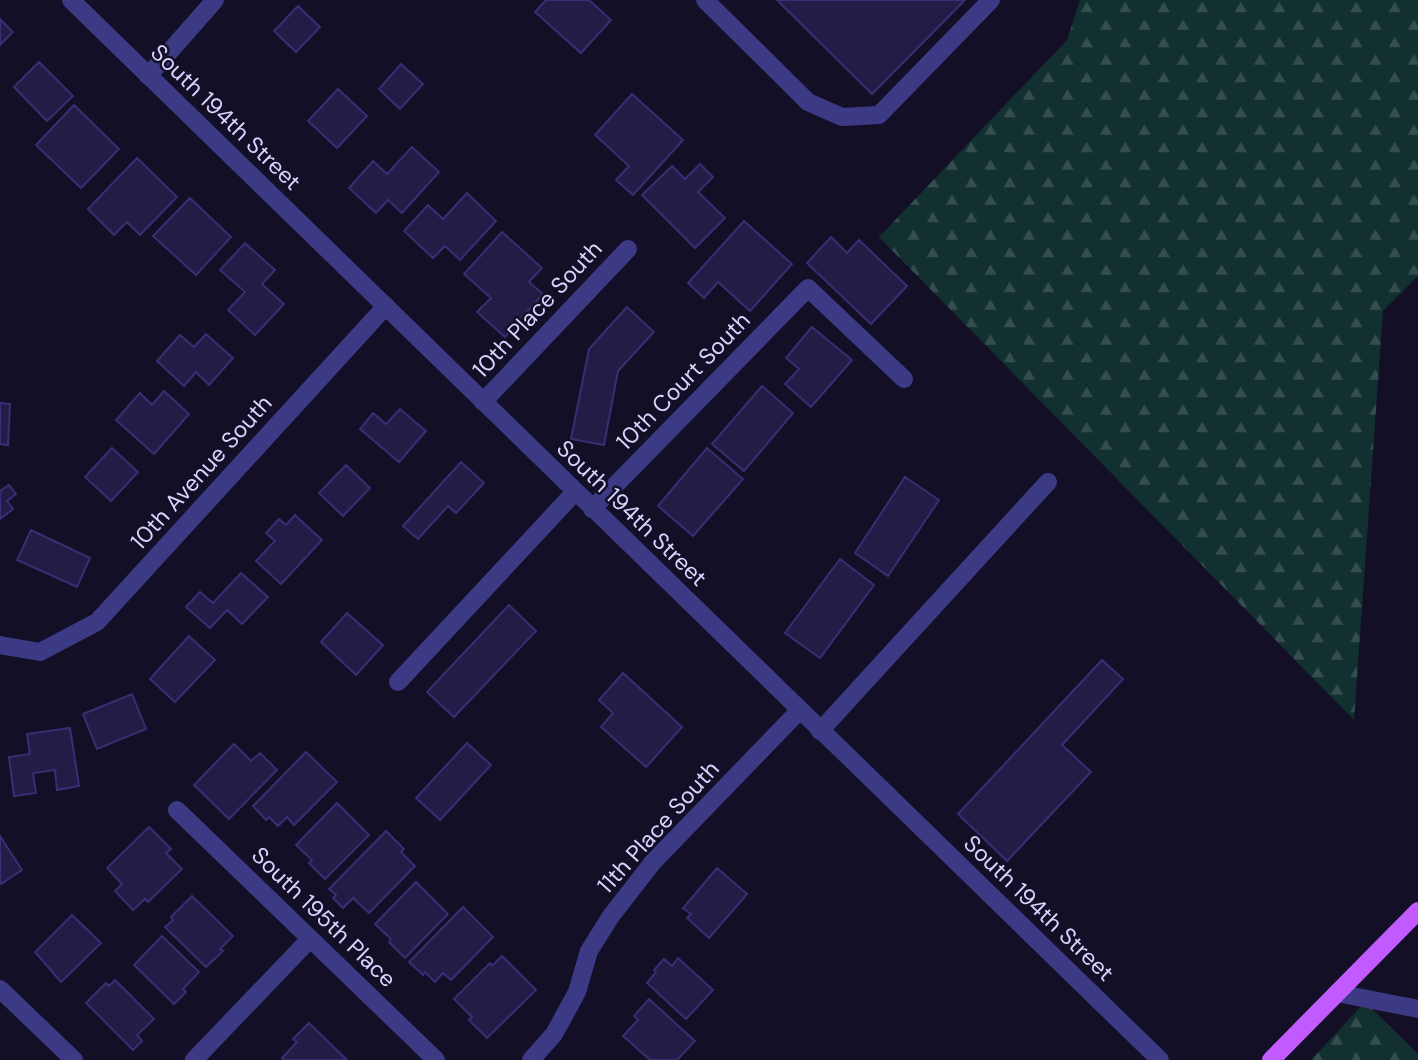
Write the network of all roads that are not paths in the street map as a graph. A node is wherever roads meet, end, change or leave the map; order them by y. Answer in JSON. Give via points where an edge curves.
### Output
{"nodes":[{"id":1,"x":71,"y":0,"type":"edge"},
{"id":2,"x":215,"y":0,"type":"edge"},
{"id":3,"x":705,"y":0,"type":"edge"},
{"id":4,"x":991,"y":0,"type":"edge"},
{"id":5,"x":148,"y":76,"type":"junction"},
{"id":6,"x":628,"y":249,"type":"dead end"},
{"id":7,"x":386,"y":306,"type":"junction"},
{"id":8,"x":904,"y":379,"type":"dead end"},
{"id":9,"x":483,"y":402,"type":"junction"},
{"id":10,"x":1048,"y":481,"type":"dead end"},
{"id":11,"x":575,"y":492,"type":"junction"},
{"id":12,"x":592,"y":509,"type":"junction"},
{"id":13,"x":0,"y":645,"type":"edge"},
{"id":14,"x":398,"y":682,"type":"dead end"},
{"id":15,"x":799,"y":711,"type":"junction"},
{"id":16,"x":820,"y":731,"type":"junction"},
{"id":17,"x":177,"y":810,"type":"dead end"},
{"id":18,"x":1418,"y":911,"type":"edge"},
{"id":19,"x":310,"y":939,"type":"junction"},
{"id":20,"x":0,"y":989,"type":"edge"},
{"id":21,"x":1337,"y":993,"type":"junction"},
{"id":22,"x":1418,"y":1009,"type":"edge"},
{"id":23,"x":74,"y":1060,"type":"edge"},
{"id":24,"x":194,"y":1060,"type":"edge"},
{"id":25,"x":436,"y":1060,"type":"edge"},
{"id":26,"x":531,"y":1060,"type":"edge"},
{"id":27,"x":1160,"y":1060,"type":"edge"},
{"id":28,"x":1271,"y":1060,"type":"edge"}],
"edges":[{"from":1,"to":5,"type":"street","name":"South 194th Street"},
{"from":2,"to":5,"type":"street"},
{"from":3,"to":4,"type":"street","via":[[808,102],[842,117],[879,115]]},
{"from":5,"to":7,"type":"street","name":"South 194th Street"},
{"from":6,"to":9,"type":"street","name":"10th Place South"},
{"from":7,"to":9,"type":"street","name":"South 194th Street"},
{"from":7,"to":13,"type":"street","name":"10th Avenue South","via":[[97,622],[40,652]]},
{"from":8,"to":12,"type":"street","name":"10th Court South","via":[[808,288]]},
{"from":9,"to":11,"type":"street","name":"South 194th Street"},
{"from":10,"to":16,"type":"street"},
{"from":11,"to":12,"type":"street","name":"South 194th Street"},
{"from":11,"to":14,"type":"street"},
{"from":12,"to":15,"type":"street","name":"South 194th Street"},
{"from":15,"to":16,"type":"street","name":"South 194th Street"},
{"from":15,"to":26,"type":"street","name":"11th Place South","via":[[653,862],[611,916],[589,951],[577,992],[554,1034]]},
{"from":16,"to":27,"type":"street","name":"South 194th Street"},
{"from":17,"to":19,"type":"street","name":"South 195th Place"},
{"from":18,"to":21,"type":"main road"},
{"from":19,"to":24,"type":"street"},
{"from":19,"to":25,"type":"street","name":"South 195th Place"},
{"from":20,"to":23,"type":"street"},
{"from":21,"to":22,"type":"street"},
{"from":21,"to":28,"type":"main road"}]}
